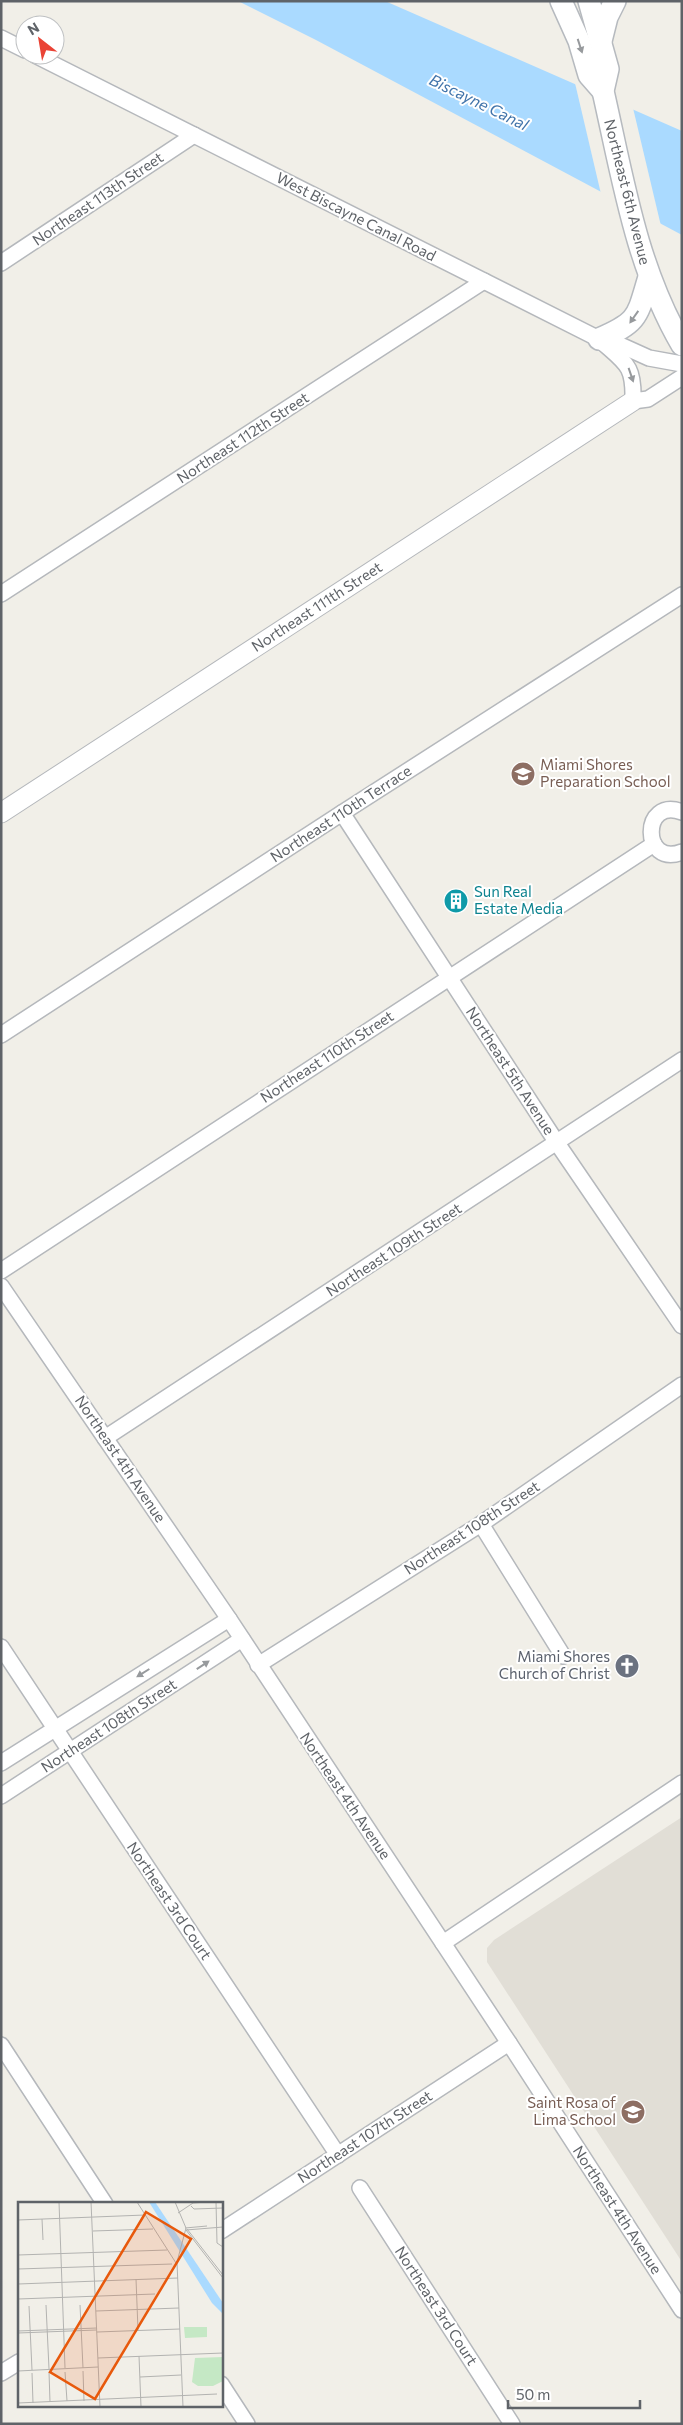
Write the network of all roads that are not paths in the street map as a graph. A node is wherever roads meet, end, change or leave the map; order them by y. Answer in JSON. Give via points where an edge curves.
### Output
{"nodes":[{"id":1,"x":561,"y":1,"type":"edge"},
{"id":2,"x":590,"y":1,"type":"edge"},
{"id":3,"x":615,"y":1,"type":"edge"},
{"id":4,"x":601,"y":41,"type":"junction"},
{"id":5,"x":56,"y":65,"type":"edge"},
{"id":6,"x":603,"y":91,"type":"junction"},
{"id":7,"x":194,"y":135,"type":"junction"},
{"id":8,"x":1,"y":263,"type":"edge"},
{"id":9,"x":649,"y":277,"type":"junction"},
{"id":10,"x":484,"y":282,"type":"junction"},
{"id":11,"x":599,"y":339,"type":"junction"},
{"id":12,"x":682,"y":345,"type":"edge"},
{"id":13,"x":682,"y":364,"type":"edge"},
{"id":14,"x":682,"y":377,"type":"edge"},
{"id":15,"x":633,"y":402,"type":"junction"},
{"id":16,"x":1,"y":594,"type":"edge"},
{"id":17,"x":682,"y":595,"type":"edge"},
{"id":18,"x":682,"y":812,"type":"edge"},
{"id":19,"x":1,"y":813,"type":"edge"},
{"id":20,"x":342,"y":813,"type":"junction"},
{"id":21,"x":654,"y":844,"type":"junction"},
{"id":22,"x":682,"y":852,"type":"edge"},
{"id":23,"x":449,"y":976,"type":"junction"},
{"id":24,"x":1,"y":1035,"type":"edge"},
{"id":25,"x":682,"y":1060,"type":"edge"},
{"id":26,"x":557,"y":1143,"type":"junction"},
{"id":27,"x":1,"y":1271,"type":"edge"},
{"id":28,"x":1,"y":1286,"type":"edge"},
{"id":29,"x":682,"y":1326,"type":"edge"},
{"id":30,"x":682,"y":1385,"type":"edge"},
{"id":31,"x":105,"y":1438,"type":"junction"},
{"id":32,"x":481,"y":1524,"type":"junction"},
{"id":33,"x":229,"y":1619,"type":"junction"},
{"id":34,"x":242,"y":1639,"type":"junction"},
{"id":35,"x":1,"y":1647,"type":"edge"},
{"id":36,"x":563,"y":1656,"type":"dead end"},
{"id":37,"x":258,"y":1665,"type":"junction"},
{"id":38,"x":54,"y":1728,"type":"junction"},
{"id":39,"x":70,"y":1752,"type":"junction"},
{"id":40,"x":1,"y":1763,"type":"edge"},
{"id":41,"x":682,"y":1783,"type":"edge"},
{"id":42,"x":1,"y":1796,"type":"edge"},
{"id":43,"x":443,"y":1943,"type":"junction"},
{"id":44,"x":509,"y":2044,"type":"junction"},
{"id":45,"x":1,"y":2045,"type":"edge"},
{"id":46,"x":338,"y":2155,"type":"junction"},
{"id":47,"x":360,"y":2188,"type":"dead end"},
{"id":48,"x":103,"y":2202,"type":"edge"},
{"id":49,"x":222,"y":2230,"type":"edge"},
{"id":50,"x":682,"y":2310,"type":"edge"},
{"id":51,"x":18,"y":2363,"type":"edge"},
{"id":52,"x":1,"y":2373,"type":"edge"},
{"id":53,"x":222,"y":2386,"type":"edge"},
{"id":54,"x":247,"y":2424,"type":"edge"},
{"id":55,"x":512,"y":2424,"type":"edge"}],
"edges":[{"from":1,"to":6,"type":"main road","name":"Northeast 6th Avenue","one_way":true,"via":[[579,41],[588,75]]},
{"from":2,"to":4,"type":"main road","name":"Northeast 6th Avenue"},
{"from":3,"to":4,"type":"main road"},
{"from":4,"to":6,"type":"main road","name":"Northeast 6th Avenue","via":[[608,69]]},
{"from":5,"to":7,"type":"street","name":"West Biscayne Canal Road"},
{"from":6,"to":9,"type":"main road","name":"Northeast 6th Avenue"},
{"from":7,"to":8,"type":"street","name":"Northeast 113th Street"},
{"from":7,"to":10,"type":"street","name":"West Biscayne Canal Road"},
{"from":9,"to":11,"type":"main road","one_way":true,"via":[[635,318],[625,327]]},
{"from":9,"to":12,"type":"main road","name":"Northeast 6th Avenue"},
{"from":10,"to":11,"type":"street","name":"West Biscayne Canal Road"},
{"from":10,"to":16,"type":"street","name":"Northeast 112th Street"},
{"from":11,"to":13,"type":"street","name":"West Biscayne Canal Road","via":[[649,358]]},
{"from":11,"to":15,"type":"street","one_way":true,"via":[[632,373]]},
{"from":14,"to":15,"type":"street","via":[[648,399]]},
{"from":15,"to":19,"type":"street","name":"Northeast 111th Street"},
{"from":17,"to":20,"type":"street","name":"Northeast 110th Terrace"},
{"from":18,"to":21,"type":"street","via":[[669,810],[656,817],[650,830]]},
{"from":20,"to":23,"type":"street","name":"Northeast 5th Avenue"},
{"from":20,"to":24,"type":"street","name":"Northeast 110th Terrace"},
{"from":21,"to":22,"type":"street","via":[[665,853]]},
{"from":21,"to":23,"type":"street","name":"Northeast 110th Street"},
{"from":23,"to":26,"type":"street","name":"Northeast 5th Avenue"},
{"from":23,"to":27,"type":"street","name":"Northeast 110th Street"},
{"from":25,"to":26,"type":"street","name":"Northeast 109th Street"},
{"from":26,"to":29,"type":"street","name":"Northeast 5th Avenue"},
{"from":26,"to":31,"type":"street","name":"Northeast 109th Street"},
{"from":28,"to":31,"type":"street","name":"Northeast 4th Avenue"},
{"from":30,"to":32,"type":"street","name":"Northeast 108th Street"},
{"from":31,"to":33,"type":"street","name":"Northeast 4th Avenue"},
{"from":32,"to":36,"type":"street"},
{"from":32,"to":37,"type":"street","name":"Northeast 108th Street"},
{"from":33,"to":34,"type":"street","name":"Northeast 4th Avenue"},
{"from":33,"to":38,"type":"street","name":"Northeast 108th Street","one_way":true},
{"from":34,"to":37,"type":"street","name":"Northeast 4th Avenue"},
{"from":39,"to":34,"type":"street","name":"Northeast 108th Street","one_way":true},
{"from":35,"to":38,"type":"street","name":"Northeast 3rd Court"},
{"from":37,"to":43,"type":"street","name":"Northeast 4th Avenue"},
{"from":38,"to":39,"type":"street","name":"Northeast 3rd Court"},
{"from":38,"to":40,"type":"street","name":"Northeast 108th Street"},
{"from":39,"to":42,"type":"street","name":"Northeast 108th Street"},
{"from":39,"to":46,"type":"street","name":"Northeast 3rd Court"},
{"from":41,"to":43,"type":"street"},
{"from":43,"to":44,"type":"street","name":"Northeast 4th Avenue"},
{"from":44,"to":46,"type":"street","name":"Northeast 107th Street"},
{"from":44,"to":50,"type":"street","name":"Northeast 4th Avenue"},
{"from":45,"to":48,"type":"street"},
{"from":46,"to":49,"type":"street","name":"Northeast 107th Street"},
{"from":47,"to":55,"type":"street","name":"Northeast 3rd Court"},
{"from":51,"to":52,"type":"street"},
{"from":53,"to":54,"type":"street"}]}
